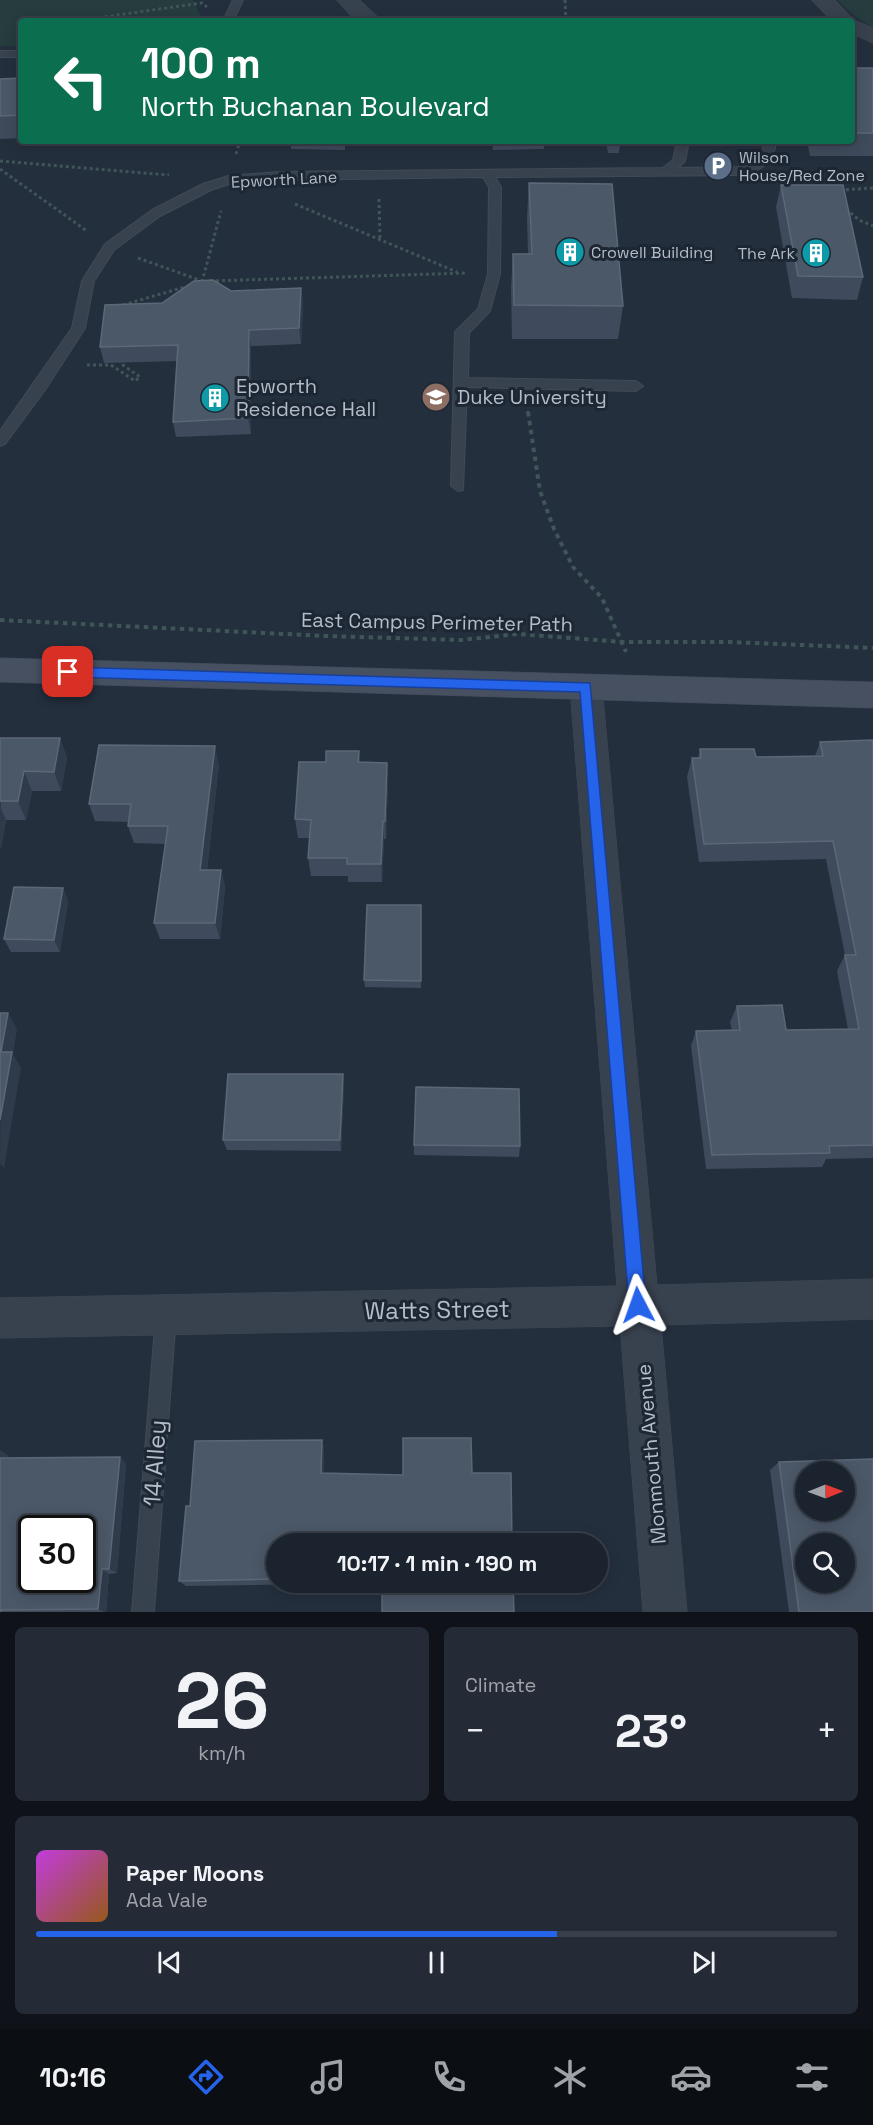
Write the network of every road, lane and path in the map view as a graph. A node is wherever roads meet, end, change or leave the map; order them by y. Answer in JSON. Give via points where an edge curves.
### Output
{"nodes":[{"id":1,"x":238,"y":0,"type":"edge"},
{"id":2,"x":348,"y":0,"type":"edge"},
{"id":3,"x":565,"y":0,"type":"edge"},
{"id":4,"x":823,"y":0,"type":"edge"},
{"id":5,"x":202,"y":1,"type":"edge"},
{"id":6,"x":209,"y":9,"type":"dead end"},
{"id":7,"x":94,"y":18,"type":"edge"},
{"id":8,"x":229,"y":18,"type":"edge"},
{"id":9,"x":367,"y":18,"type":"edge"},
{"id":10,"x":566,"y":18,"type":"edge"},
{"id":11,"x":841,"y":18,"type":"edge"},
{"id":12,"x":855,"y":28,"type":"edge"},
{"id":13,"x":855,"y":34,"type":"edge"},
{"id":14,"x":873,"y":37,"type":"edge"},
{"id":15,"x":0,"y":54,"type":"edge"},
{"id":16,"x":18,"y":54,"type":"edge"},
{"id":17,"x":682,"y":144,"type":"edge"},
{"id":18,"x":770,"y":144,"type":"edge"},
{"id":19,"x":0,"y":161,"type":"edge"},
{"id":20,"x":666,"y":171,"type":"junction"},
{"id":21,"x":488,"y":175,"type":"junction"},
{"id":22,"x":228,"y":180,"type":"junction"},
{"id":23,"x":244,"y":187,"type":"junction"},
{"id":24,"x":843,"y":207,"type":"edge"},
{"id":25,"x":873,"y":226,"type":"edge"},
{"id":26,"x":460,"y":273,"type":"junction"},
{"id":27,"x":494,"y":274,"type":"junction"},
{"id":28,"x":202,"y":282,"type":"junction"},
{"id":29,"x":202,"y":288,"type":"edge"},
{"id":30,"x":121,"y":306,"type":"edge"},
{"id":31,"x":86,"y":359,"type":"dead end"},
{"id":32,"x":120,"y":363,"type":"edge"},
{"id":33,"x":462,"y":382,"type":"junction"},
{"id":34,"x":528,"y":384,"type":"junction"},
{"id":35,"x":636,"y":386,"type":"dead end"},
{"id":36,"x":0,"y":441,"type":"edge"},
{"id":37,"x":458,"y":486,"type":"dead end"},
{"id":38,"x":0,"y":620,"type":"edge"},
{"id":39,"x":623,"y":642,"type":"junction"},
{"id":40,"x":873,"y":648,"type":"edge"},
{"id":41,"x":629,"y":661,"type":"dead end"},
{"id":42,"x":0,"y":670,"type":"edge"},
{"id":43,"x":586,"y":687,"type":"junction"},
{"id":44,"x":873,"y":695,"type":"edge"},
{"id":45,"x":873,"y":1299,"type":"edge"},
{"id":46,"x":638,"y":1305,"type":"junction"},
{"id":47,"x":166,"y":1315,"type":"junction"},
{"id":48,"x":0,"y":1318,"type":"edge"},
{"id":49,"x":143,"y":1612,"type":"edge"},
{"id":50,"x":665,"y":1612,"type":"edge"}],
"edges":[{"from":1,"to":8,"type":"lane"},
{"from":2,"to":9,"type":"street"},
{"from":3,"to":10,"type":"path"},
{"from":4,"to":11,"type":"street"},
{"from":5,"to":6,"type":"path"},
{"from":5,"to":7,"type":"path"},
{"from":12,"to":14,"type":"street"},
{"from":13,"to":14,"type":"street"},
{"from":15,"to":16,"type":"lane"},
{"from":17,"to":20,"type":"lane","via":[[679,161]]},
{"from":18,"to":20,"type":"lane","name":"Epworth Lane","via":[[760,165],[744,171]]},
{"from":19,"to":22,"type":"path"},
{"from":20,"to":21,"type":"lane","name":"Epworth Lane"},
{"from":21,"to":22,"type":"lane","name":"Epworth Lane","via":[[279,176]]},
{"from":21,"to":27,"type":"lane","via":[[495,187]]},
{"from":22,"to":23,"type":"path"},
{"from":22,"to":36,"type":"lane","name":"Epworth Lane","via":[[156,213],[109,247],[88,281],[78,328]]},
{"from":23,"to":26,"type":"path","via":[[286,199]]},
{"from":23,"to":28,"type":"path","via":[[227,189]]},
{"from":24,"to":25,"type":"path"},
{"from":26,"to":27,"type":"path"},
{"from":26,"to":28,"type":"path"},
{"from":27,"to":33,"type":"lane","via":[[484,311],[462,332]]},
{"from":28,"to":29,"type":"path"},
{"from":28,"to":30,"type":"path"},
{"from":31,"to":32,"type":"path","via":[[83,366],[111,365],[135,381],[140,378]]},
{"from":33,"to":34,"type":"lane"},
{"from":33,"to":37,"type":"lane"},
{"from":34,"to":35,"type":"lane"},
{"from":34,"to":39,"type":"path","via":[[528,423],[540,491],[573,567],[602,598]]},
{"from":38,"to":39,"type":"path","name":"East Campus Perimeter Path","via":[[326,636],[461,640],[518,634]]},
{"from":39,"to":40,"type":"path","name":"East Campus Perimeter Path"},
{"from":39,"to":41,"type":"path"},
{"from":42,"to":43,"type":"street"},
{"from":43,"to":44,"type":"street"},
{"from":43,"to":46,"type":"street","name":"Monmouth Avenue"},
{"from":45,"to":46,"type":"street","name":"Watts Street"},
{"from":46,"to":47,"type":"street","name":"Watts Street"},
{"from":46,"to":50,"type":"street","name":"Monmouth Avenue"},
{"from":47,"to":48,"type":"street","name":"Watts Street"},
{"from":47,"to":49,"type":"lane","name":"14 Alley"}]}
